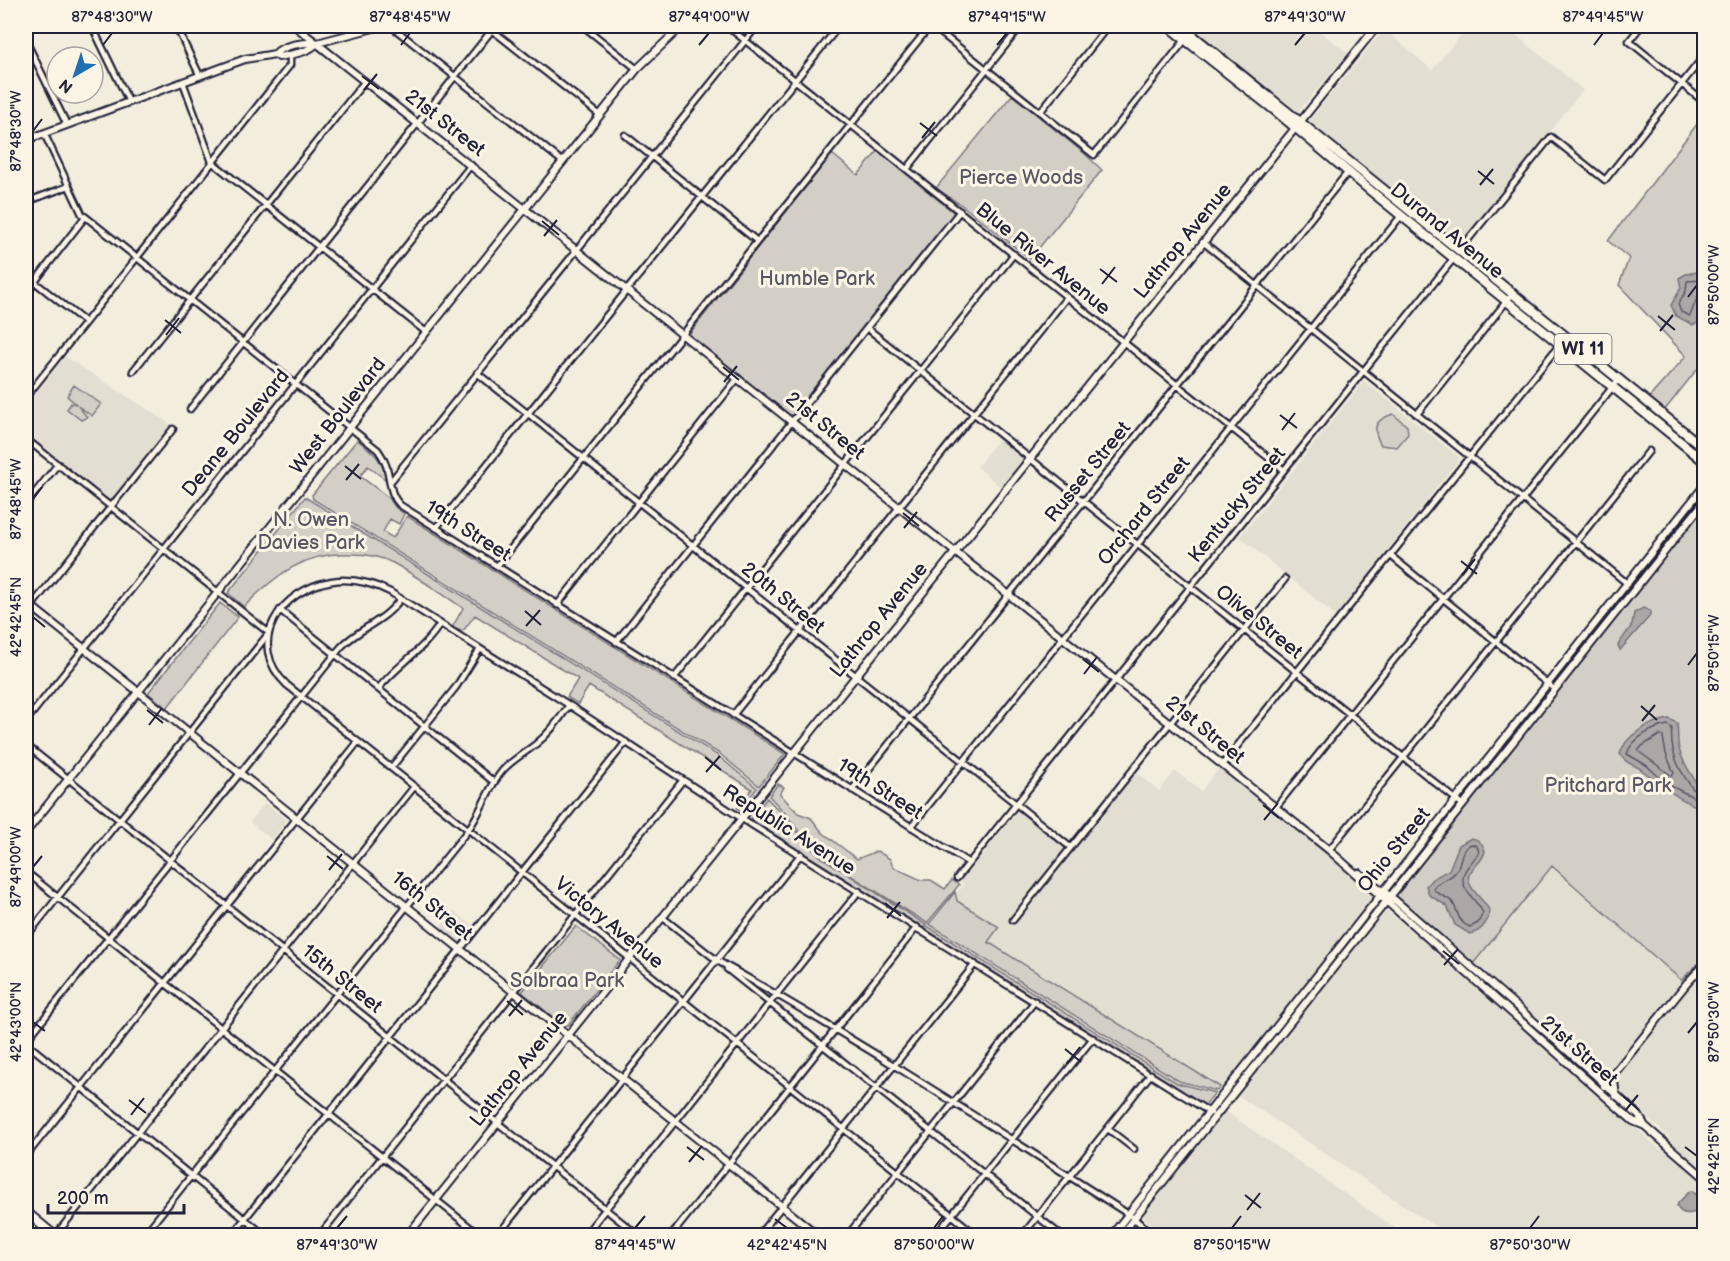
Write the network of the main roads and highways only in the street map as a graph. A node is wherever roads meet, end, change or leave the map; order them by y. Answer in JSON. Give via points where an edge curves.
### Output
{"nodes":[{"id":1,"x":1168,"y":26,"type":"edge"},
{"id":2,"x":1181,"y":26,"type":"edge"},
{"id":3,"x":1298,"y":124,"type":"junction"},
{"id":4,"x":1348,"y":172,"type":"junction"},
{"id":5,"x":1364,"y":173,"type":"junction"},
{"id":6,"x":1704,"y":448,"type":"edge"},
{"id":7,"x":1704,"y":461,"type":"edge"},
{"id":8,"x":26,"y":1212,"type":"edge"},
{"id":9,"x":55,"y":1236,"type":"edge"}],
"edges":[{"from":1,"to":3,"type":"main road","name":"Durand Avenue","number":"WI 11"},
{"from":2,"to":3,"type":"main road","name":"Durand Avenue","number":"WI 11"},
{"from":3,"to":4,"type":"main road","name":"Durand Avenue","number":"WI 11"},
{"from":3,"to":5,"type":"main road","name":"Durand Avenue","number":"WI 11"},
{"from":4,"to":5,"type":"main road"},
{"from":4,"to":7,"type":"main road","name":"Durand Avenue","number":"WI 11"},
{"from":5,"to":6,"type":"main road","name":"Durand Avenue","number":"WI 11"},
{"from":8,"to":9,"type":"main road"}]}
